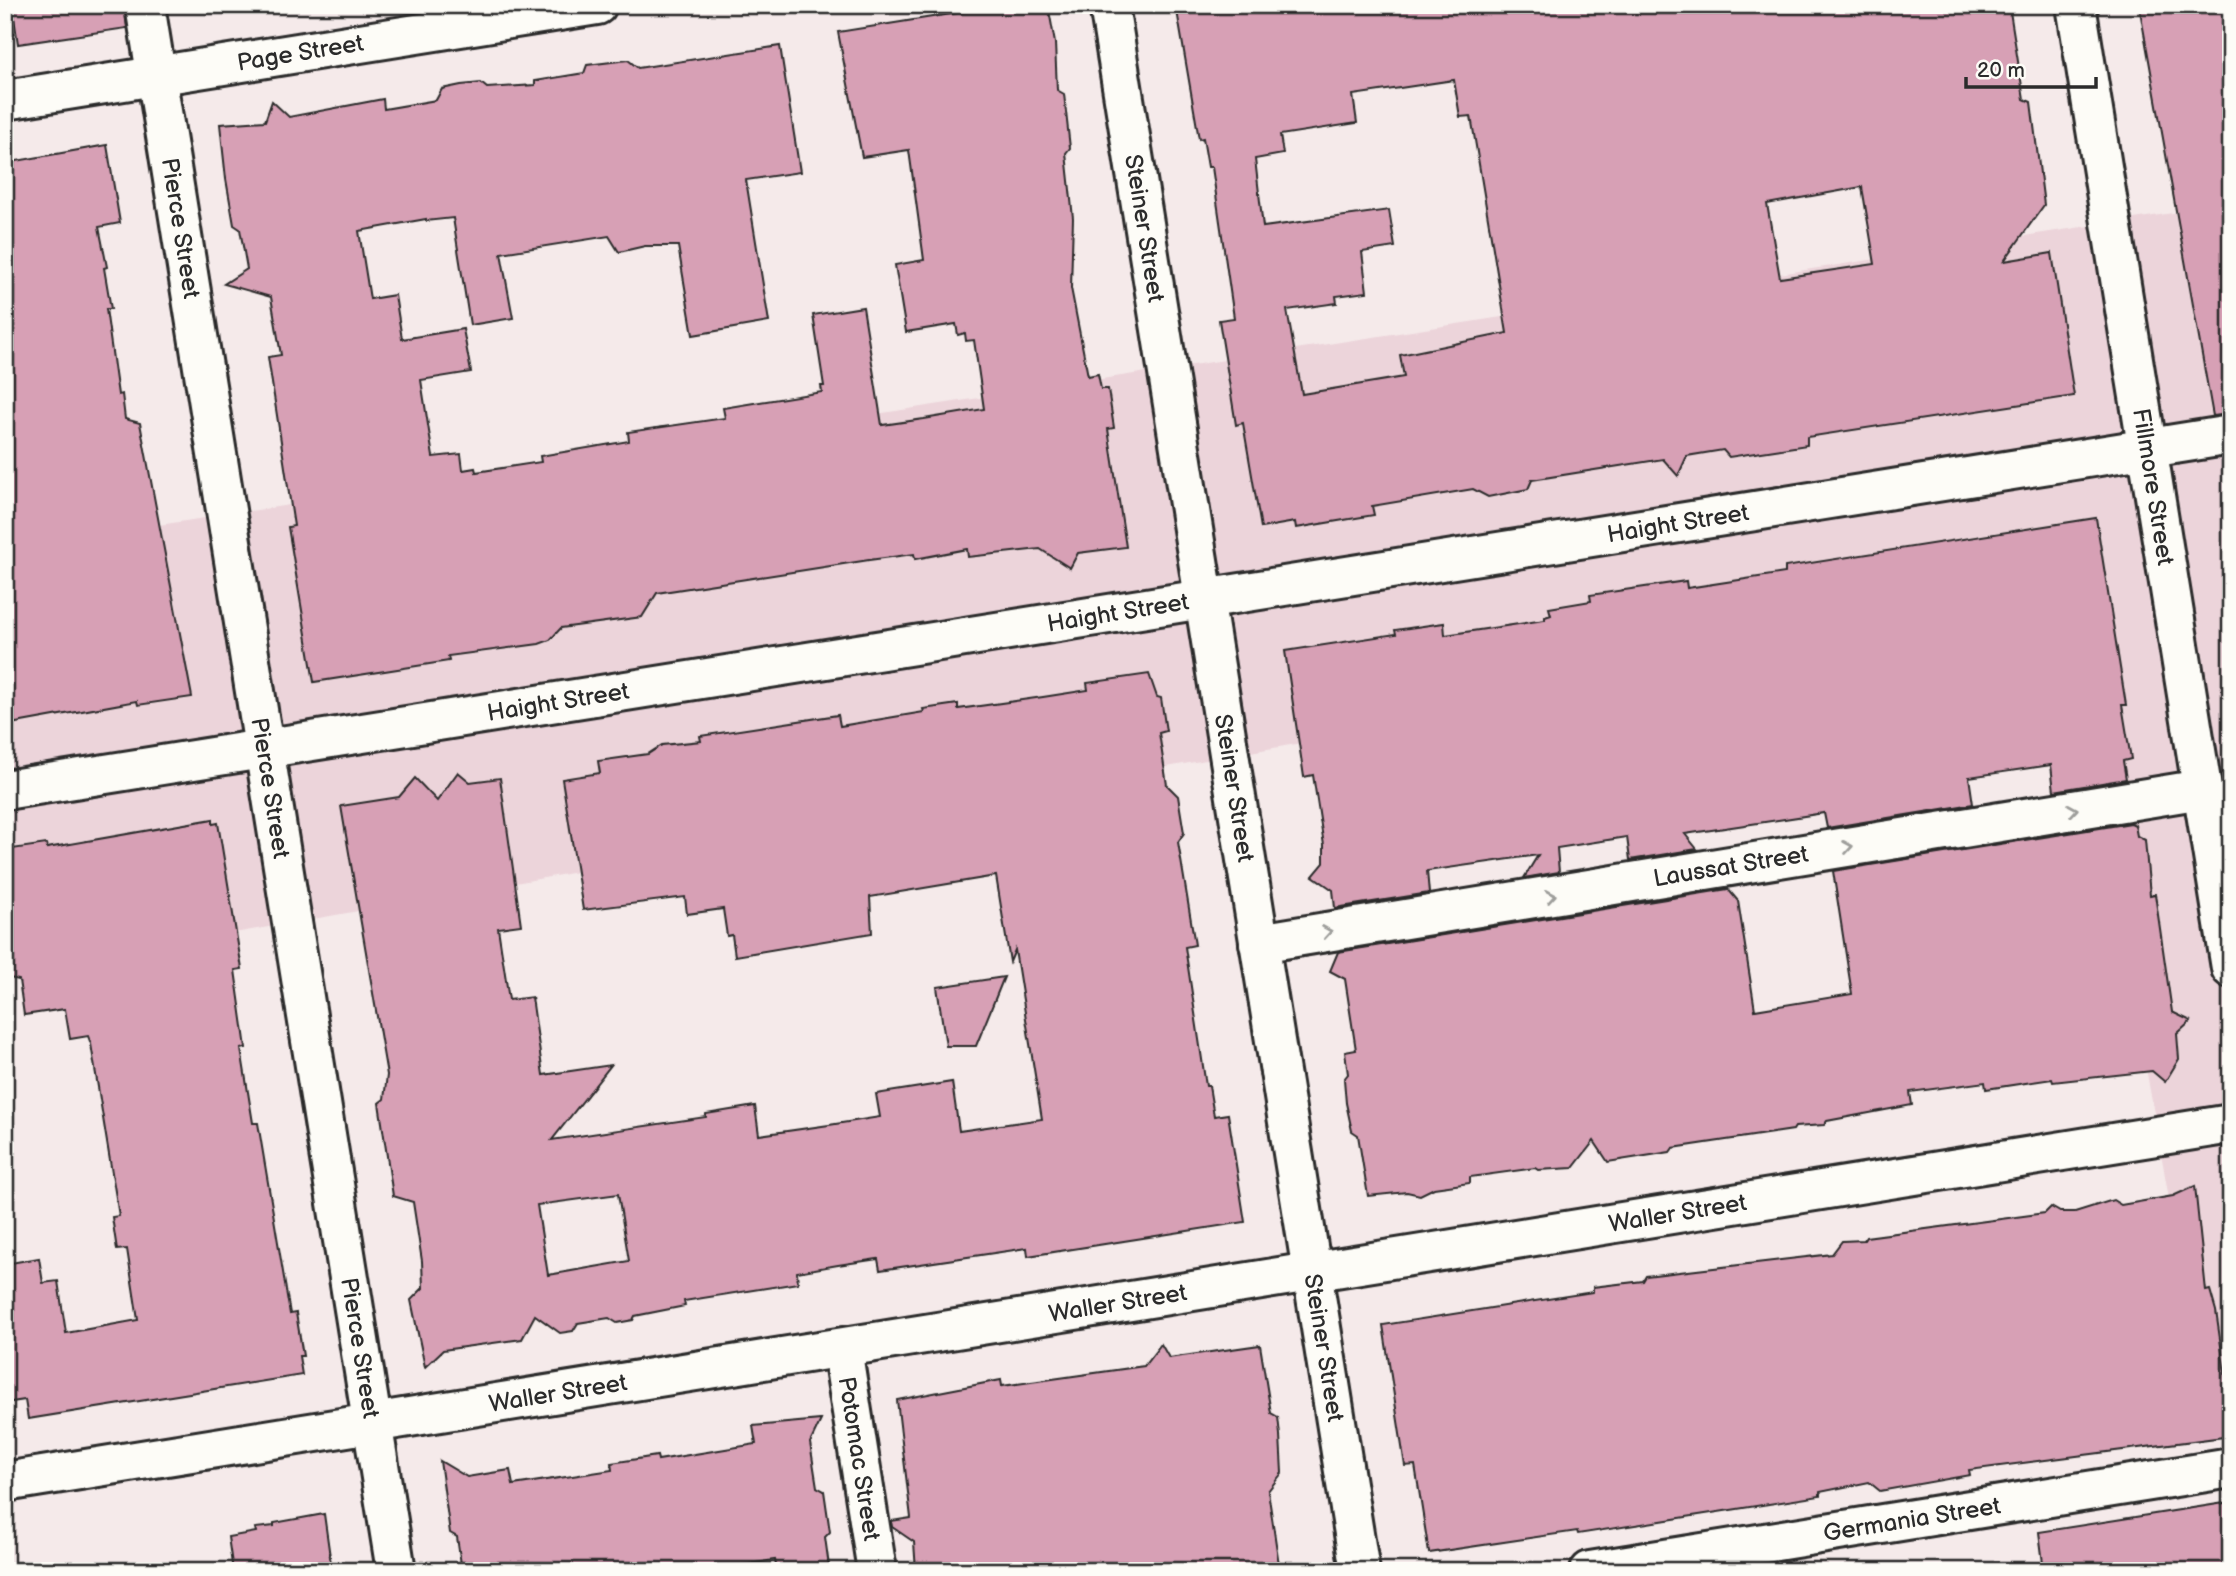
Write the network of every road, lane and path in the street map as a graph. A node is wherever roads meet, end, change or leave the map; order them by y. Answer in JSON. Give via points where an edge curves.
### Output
{"nodes":[{"id":1,"x":145,"y":5,"type":"edge"},
{"id":2,"x":597,"y":5,"type":"edge"},
{"id":3,"x":1109,"y":5,"type":"edge"},
{"id":4,"x":2076,"y":5,"type":"edge"},
{"id":5,"x":156,"y":76,"type":"junction"},
{"id":6,"x":5,"y":100,"type":"edge"},
{"id":7,"x":2231,"y":435,"type":"edge"},
{"id":8,"x":2148,"y":449,"type":"junction"},
{"id":9,"x":1204,"y":598,"type":"junction"},
{"id":10,"x":264,"y":749,"type":"junction"},
{"id":11,"x":2202,"y":789,"type":"junction"},
{"id":12,"x":5,"y":790,"type":"edge"},
{"id":13,"x":1259,"y":943,"type":"junction"},
{"id":14,"x":2231,"y":968,"type":"edge"},
{"id":15,"x":2231,"y":1125,"type":"edge"},
{"id":16,"x":1312,"y":1272,"type":"junction"},
{"id":17,"x":842,"y":1348,"type":"junction"},
{"id":18,"x":372,"y":1423,"type":"junction"},
{"id":19,"x":2231,"y":1468,"type":"edge"},
{"id":20,"x":5,"y":1482,"type":"edge"},
{"id":21,"x":396,"y":1571,"type":"edge"},
{"id":22,"x":877,"y":1571,"type":"edge"},
{"id":23,"x":1360,"y":1571,"type":"edge"},
{"id":24,"x":1590,"y":1571,"type":"edge"}],
"edges":[{"from":1,"to":5,"type":"street","name":"Pierce Street"},
{"from":2,"to":5,"type":"street","name":"Page Street"},
{"from":3,"to":9,"type":"street","name":"Steiner Street"},
{"from":4,"to":8,"type":"street","name":"Fillmore Street"},
{"from":5,"to":6,"type":"street","name":"Page Street"},
{"from":5,"to":10,"type":"street","name":"Pierce Street"},
{"from":7,"to":8,"type":"street","name":"Haight Street"},
{"from":8,"to":9,"type":"street","name":"Haight Street"},
{"from":8,"to":11,"type":"street","name":"Fillmore Street"},
{"from":9,"to":10,"type":"street","name":"Haight Street"},
{"from":9,"to":13,"type":"street","name":"Steiner Street"},
{"from":10,"to":12,"type":"street","name":"Haight Street"},
{"from":10,"to":18,"type":"street","name":"Pierce Street"},
{"from":13,"to":11,"type":"street","name":"Laussat Street","one_way":true},
{"from":11,"to":14,"type":"street","name":"Fillmore Street"},
{"from":13,"to":16,"type":"street","name":"Steiner Street"},
{"from":15,"to":16,"type":"street","name":"Waller Street"},
{"from":16,"to":17,"type":"street","name":"Waller Street"},
{"from":16,"to":23,"type":"street","name":"Steiner Street"},
{"from":17,"to":18,"type":"street","name":"Waller Street"},
{"from":17,"to":22,"type":"street","name":"Potomac Street"},
{"from":18,"to":20,"type":"street","name":"Waller Street"},
{"from":18,"to":21,"type":"street","name":"Pierce Street"},
{"from":19,"to":24,"type":"street","name":"Germania Street"}]}
